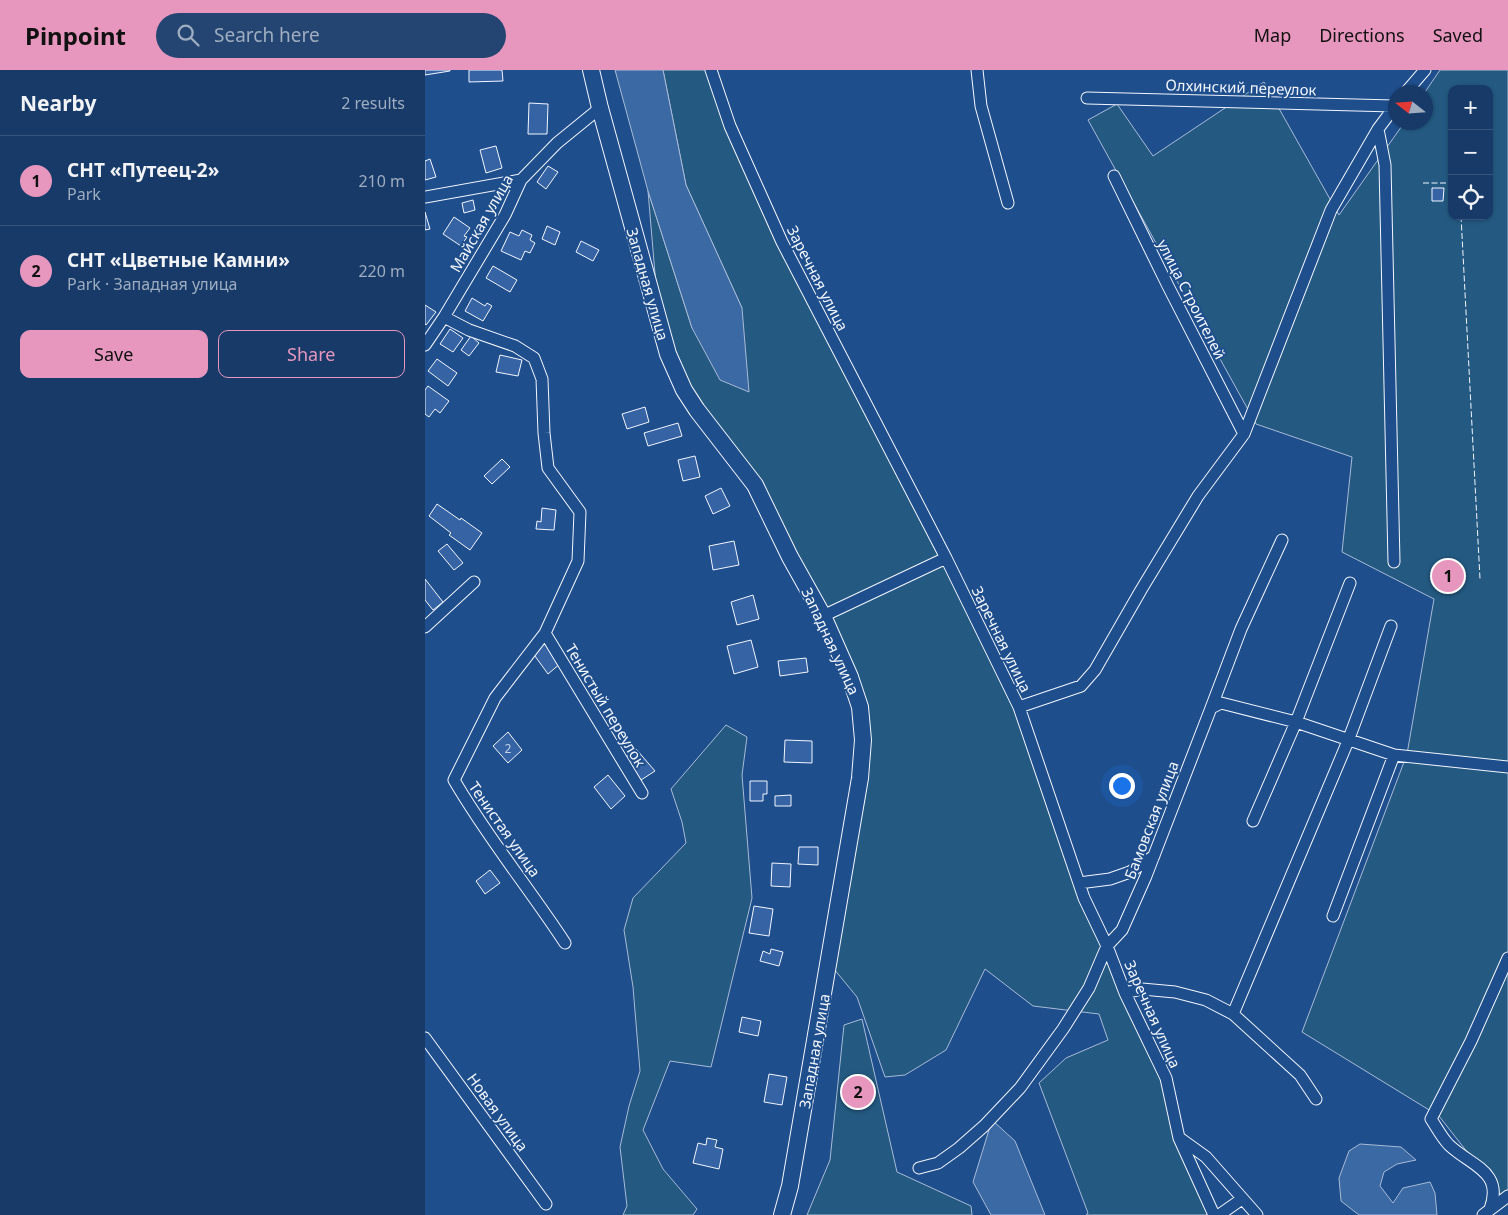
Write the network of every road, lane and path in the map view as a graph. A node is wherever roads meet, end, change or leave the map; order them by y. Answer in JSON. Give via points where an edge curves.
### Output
{"nodes":[{"id":1,"x":591,"y":70,"type":"edge"},
{"id":2,"x":711,"y":70,"type":"edge"},
{"id":3,"x":977,"y":70,"type":"edge"},
{"id":4,"x":1423,"y":70,"type":"edge"},
{"id":5,"x":1411,"y":85,"type":"edge"},
{"id":6,"x":1087,"y":98,"type":"dead end"},
{"id":7,"x":1388,"y":106,"type":"edge"},
{"id":8,"x":600,"y":108,"type":"junction"},
{"id":9,"x":1388,"y":115,"type":"edge"},
{"id":10,"x":1378,"y":129,"type":"junction"},
{"id":11,"x":1114,"y":176,"type":"dead end"},
{"id":12,"x":521,"y":180,"type":"junction"},
{"id":13,"x":425,"y":197,"type":"edge"},
{"id":14,"x":1008,"y":203,"type":"dead end"},
{"id":15,"x":444,"y":317,"type":"junction"},
{"id":16,"x":425,"y":345,"type":"edge"},
{"id":17,"x":1244,"y":434,"type":"junction"},
{"id":18,"x":1282,"y":540,"type":"dead end"},
{"id":19,"x":946,"y":558,"type":"junction"},
{"id":20,"x":1394,"y":562,"type":"dead end"},
{"id":21,"x":474,"y":582,"type":"dead end"},
{"id":22,"x":1350,"y":582,"type":"dead end"},
{"id":23,"x":823,"y":616,"type":"junction"},
{"id":24,"x":1391,"y":626,"type":"dead end"},
{"id":25,"x":425,"y":628,"type":"edge"},
{"id":26,"x":545,"y":633,"type":"junction"},
{"id":27,"x":1019,"y":707,"type":"junction"},
{"id":28,"x":1211,"y":708,"type":"junction"},
{"id":29,"x":1296,"y":722,"type":"junction"},
{"id":30,"x":1348,"y":741,"type":"junction"},
{"id":31,"x":1394,"y":755,"type":"junction"},
{"id":32,"x":1508,"y":767,"type":"edge"},
{"id":33,"x":642,"y":793,"type":"dead end"},
{"id":34,"x":1253,"y":821,"type":"dead end"},
{"id":35,"x":1154,"y":856,"type":"junction"},
{"id":36,"x":1079,"y":883,"type":"junction"},
{"id":37,"x":1333,"y":916,"type":"dead end"},
{"id":38,"x":565,"y":943,"type":"dead end"},
{"id":39,"x":1107,"y":946,"type":"junction"},
{"id":40,"x":1508,"y":958,"type":"edge"},
{"id":41,"x":1125,"y":993,"type":"junction"},
{"id":42,"x":1233,"y":1014,"type":"junction"},
{"id":43,"x":425,"y":1038,"type":"edge"},
{"id":44,"x":1316,"y":1099,"type":"dead end"},
{"id":45,"x":1179,"y":1138,"type":"junction"},
{"id":46,"x":919,"y":1168,"type":"dead end"},
{"id":47,"x":1508,"y":1196,"type":"edge"},
{"id":48,"x":1243,"y":1199,"type":"junction"},
{"id":49,"x":546,"y":1204,"type":"dead end"},
{"id":50,"x":1487,"y":1212,"type":"edge"},
{"id":51,"x":783,"y":1215,"type":"edge"},
{"id":52,"x":1214,"y":1215,"type":"edge"},
{"id":53,"x":1219,"y":1215,"type":"edge"},
{"id":54,"x":1257,"y":1215,"type":"edge"}],
"edges":[{"from":1,"to":8,"type":"main road","name":"Западная улица"},
{"from":2,"to":19,"type":"street","name":"Заречная улица","via":[[730,126],[782,242]]},
{"from":3,"to":14,"type":"street","via":[[981,106]]},
{"from":4,"to":5,"type":"street"},
{"from":6,"to":7,"type":"street","name":"Олхинский переулок"},
{"from":8,"to":12,"type":"street","name":"Майская улица","via":[[557,142]]},
{"from":8,"to":23,"type":"main road","name":"Западная улица","via":[[668,354],[697,410],[755,485]]},
{"from":9,"to":10,"type":"street"},
{"from":10,"to":17,"type":"street","via":[[1331,210]]},
{"from":10,"to":20,"type":"street","via":[[1385,165]]},
{"from":11,"to":17,"type":"street","name":"улица Строителей"},
{"from":12,"to":13,"type":"street"},
{"from":12,"to":15,"type":"street","name":"Майская улица","via":[[505,215]]},
{"from":15,"to":16,"type":"street","name":"Майская улица"},
{"from":15,"to":26,"type":"street","name":"Тенистая улица","via":[[469,330],[515,346],[533,358],[542,379],[548,468],[581,512],[578,561]]},
{"from":17,"to":27,"type":"street","via":[[1198,496],[1095,670],[1081,686]]},
{"from":18,"to":28,"type":"street","name":"Бамовская улица","via":[[1241,629]]},
{"from":19,"to":23,"type":"street"},
{"from":19,"to":27,"type":"street","name":"Заречная улица"},
{"from":21,"to":25,"type":"street"},
{"from":22,"to":29,"type":"street"},
{"from":23,"to":51,"type":"main road","name":"Западная улица","via":[[860,707],[863,740],[860,778],[791,1186]]},
{"from":24,"to":30,"type":"street"},
{"from":26,"to":33,"type":"street","name":"Тенистый переулок"},
{"from":26,"to":38,"type":"street","name":"Тенистая улица","via":[[495,698],[454,780]]},
{"from":27,"to":36,"type":"street","name":"Заречная улица"},
{"from":28,"to":29,"type":"street","via":[[1221,703]]},
{"from":28,"to":35,"type":"street","name":"Бамовская улица"},
{"from":29,"to":30,"type":"street"},
{"from":29,"to":34,"type":"street"},
{"from":30,"to":31,"type":"street"},
{"from":30,"to":42,"type":"street"},
{"from":31,"to":32,"type":"street"},
{"from":31,"to":37,"type":"street"},
{"from":35,"to":36,"type":"street","via":[[1130,872],[1110,879]]},
{"from":35,"to":39,"type":"street","name":"Бамовская улица","via":[[1122,930]]},
{"from":36,"to":39,"type":"street","name":"Заречная улица"},
{"from":39,"to":41,"type":"street","name":"Заречная улица"},
{"from":39,"to":46,"type":"street","name":"Бамовская улица","via":[[1089,988],[1019,1088],[959,1148],[938,1163]]},
{"from":40,"to":50,"type":"street","via":[[1431,1119],[1449,1144],[1489,1176],[1494,1199]]},
{"from":41,"to":42,"type":"street","via":[[1142,989],[1175,992],[1206,1000]]},
{"from":41,"to":45,"type":"street","name":"Заречная улица","via":[[1166,1078]]},
{"from":42,"to":44,"type":"street","via":[[1300,1075]]},
{"from":43,"to":49,"type":"street","name":"Новая улица"},
{"from":45,"to":48,"type":"street","via":[[1206,1157]]},
{"from":45,"to":52,"type":"street","name":"Заречная улица"},
{"from":47,"to":50,"type":"street"},
{"from":48,"to":53,"type":"street"},
{"from":48,"to":54,"type":"street"}]}
